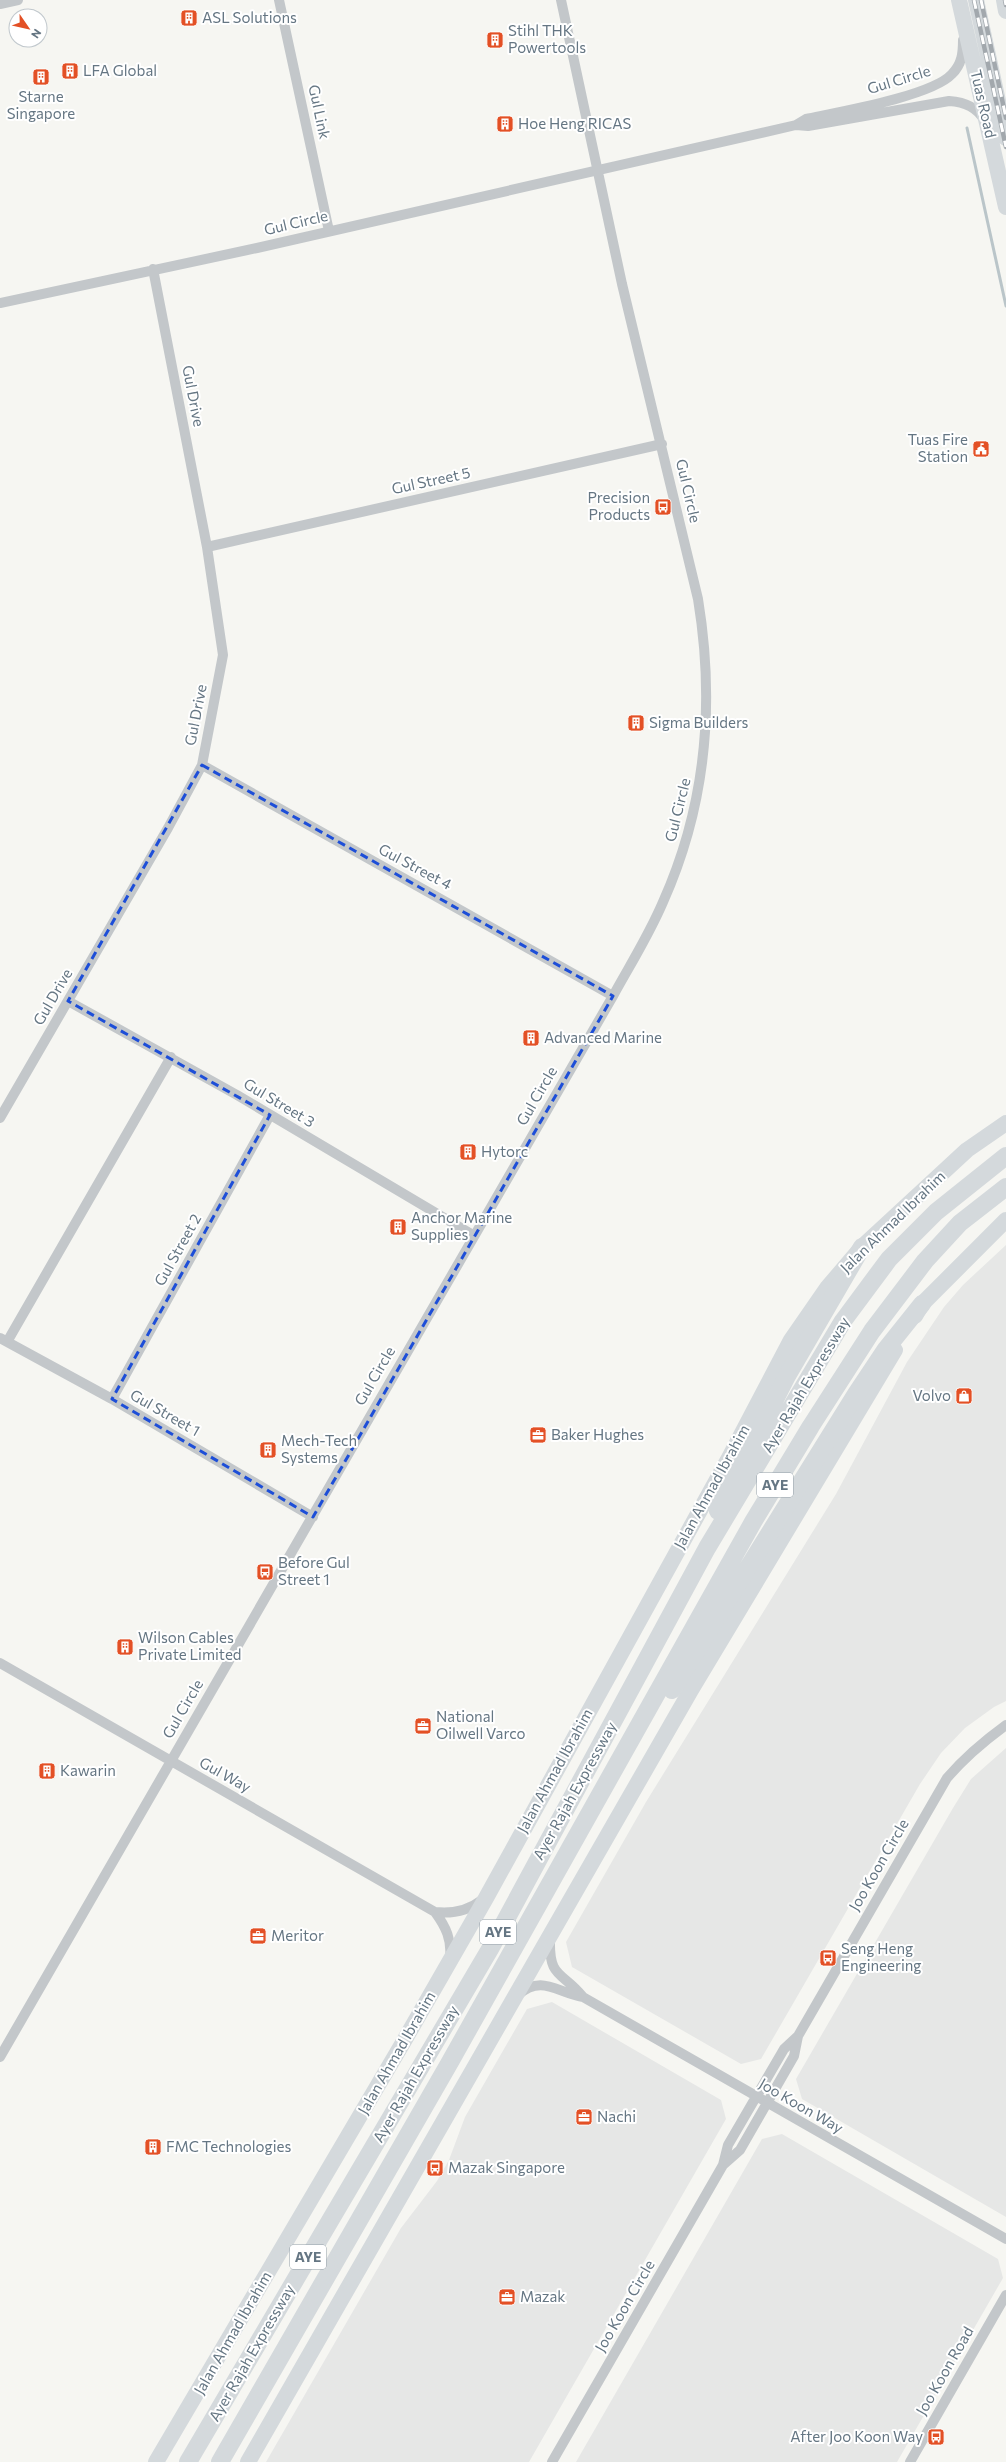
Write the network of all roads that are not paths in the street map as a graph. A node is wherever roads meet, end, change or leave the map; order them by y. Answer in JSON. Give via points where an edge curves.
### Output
{"nodes":[{"id":1,"x":18,"y":0,"type":"edge"},
{"id":2,"x":279,"y":0,"type":"edge"},
{"id":3,"x":561,"y":0,"type":"edge"},
{"id":4,"x":959,"y":0,"type":"edge"},
{"id":5,"x":976,"y":0,"type":"edge"},
{"id":6,"x":1004,"y":0,"type":"edge"},
{"id":7,"x":0,"y":4,"type":"edge"},
{"id":8,"x":1006,"y":11,"type":"edge"},
{"id":9,"x":963,"y":18,"type":"junction"},
{"id":10,"x":796,"y":125,"type":"junction"},
{"id":11,"x":989,"y":127,"type":"junction"},
{"id":12,"x":1006,"y":138,"type":"edge"},
{"id":13,"x":599,"y":169,"type":"junction"},
{"id":14,"x":1006,"y":207,"type":"edge"},
{"id":15,"x":329,"y":232,"type":"junction"},
{"id":16,"x":153,"y":269,"type":"junction"},
{"id":17,"x":0,"y":303,"type":"edge"},
{"id":18,"x":662,"y":444,"type":"junction"},
{"id":19,"x":207,"y":547,"type":"junction"},
{"id":20,"x":202,"y":765,"type":"junction"},
{"id":21,"x":613,"y":996,"type":"junction"},
{"id":22,"x":68,"y":1001,"type":"junction"},
{"id":23,"x":171,"y":1057,"type":"junction"},
{"id":24,"x":270,"y":1115,"type":"junction"},
{"id":25,"x":0,"y":1118,"type":"edge"},
{"id":26,"x":1006,"y":1123,"type":"edge"},
{"id":27,"x":1006,"y":1156,"type":"edge"},
{"id":28,"x":1006,"y":1187,"type":"edge"},
{"id":29,"x":1006,"y":1220,"type":"edge"},
{"id":30,"x":473,"y":1235,"type":"junction"},
{"id":31,"x":862,"y":1247,"type":"junction"},
{"id":32,"x":922,"y":1304,"type":"junction"},
{"id":33,"x":4,"y":1340,"type":"edge"},
{"id":34,"x":112,"y":1399,"type":"junction"},
{"id":35,"x":313,"y":1517,"type":"junction"},
{"id":36,"x":707,"y":1548,"type":"junction"},
{"id":37,"x":0,"y":1663,"type":"edge"},
{"id":38,"x":1006,"y":1725,"type":"edge"},
{"id":39,"x":170,"y":1761,"type":"junction"},
{"id":40,"x":589,"y":1816,"type":"junction"},
{"id":41,"x":486,"y":1898,"type":"junction"},
{"id":42,"x":435,"y":1912,"type":"junction"},
{"id":43,"x":550,"y":1936,"type":"junction"},
{"id":44,"x":449,"y":1962,"type":"junction"},
{"id":45,"x":583,"y":1997,"type":"junction"},
{"id":46,"x":512,"y":2001,"type":"junction"},
{"id":47,"x":798,"y":2036,"type":"junction"},
{"id":48,"x":0,"y":2058,"type":"edge"},
{"id":49,"x":756,"y":2097,"type":"junction"},
{"id":50,"x":767,"y":2103,"type":"junction"},
{"id":51,"x":723,"y":2165,"type":"junction"},
{"id":52,"x":1006,"y":2239,"type":"edge"},
{"id":53,"x":1006,"y":2295,"type":"edge"},
{"id":54,"x":156,"y":2462,"type":"edge"},
{"id":55,"x":188,"y":2462,"type":"edge"},
{"id":56,"x":220,"y":2462,"type":"edge"},
{"id":57,"x":248,"y":2462,"type":"edge"},
{"id":58,"x":552,"y":2462,"type":"edge"},
{"id":59,"x":910,"y":2462,"type":"edge"}],
"edges":[{"from":1,"to":7,"type":"street"},
{"from":2,"to":15,"type":"street","name":"Gul Link"},
{"from":3,"to":13,"type":"street"},
{"from":4,"to":9,"type":"main road","name":"Tuas Road"},
{"from":5,"to":12,"type":"main road","name":"Tuas Road"},
{"from":6,"to":8,"type":"main road"},
{"from":9,"to":10,"type":"street","name":"Gul Circle","via":[[962,57],[952,74],[940,84],[878,103],[806,119]]},
{"from":9,"to":11,"type":"main road","name":"Tuas Road"},
{"from":10,"to":11,"type":"street","name":"Gul Circle","via":[[808,126],[949,102],[971,107],[981,115]]},
{"from":10,"to":13,"type":"street","name":"Gul Circle"},
{"from":11,"to":14,"type":"main road","name":"Tuas Road"},
{"from":13,"to":15,"type":"street","name":"Gul Circle"},
{"from":13,"to":18,"type":"street","name":"Gul Circle","via":[[622,284]]},
{"from":15,"to":16,"type":"street","name":"Gul Circle"},
{"from":16,"to":17,"type":"street","name":"Gul Circle"},
{"from":16,"to":19,"type":"street","name":"Gul Drive"},
{"from":18,"to":19,"type":"street","name":"Gul Street 5"},
{"from":18,"to":21,"type":"street","name":"Gul Circle","via":[[698,599],[704,636],[706,730],[697,800],[681,856],[663,903]]},
{"from":19,"to":20,"type":"street","name":"Gul Drive","via":[[223,655]]},
{"from":20,"to":21,"type":"street","name":"Gul Street 4"},
{"from":20,"to":22,"type":"street","name":"Gul Drive"},
{"from":21,"to":30,"type":"street","name":"Gul Circle"},
{"from":22,"to":23,"type":"street","name":"Gul Street 3"},
{"from":22,"to":25,"type":"street","name":"Gul Drive"},
{"from":23,"to":24,"type":"street","name":"Gul Street 3"},
{"from":23,"to":33,"type":"street"},
{"from":24,"to":30,"type":"street","name":"Gul Street 3"},
{"from":24,"to":34,"type":"street","name":"Gul Street 2"},
{"from":26,"to":31,"type":"main road","name":"Jalan Ahmad Ibrahim","via":[[967,1150]]},
{"from":27,"to":36,"type":"highway","name":"Ayer Rajah Expressway","number":"AYE","via":[[936,1212],[889,1259],[843,1321]]},
{"from":28,"to":40,"type":"highway","name":"Ayer Rajah Expressway","number":"AYE","via":[[960,1223],[925,1261],[872,1331],[810,1426],[753,1522]]},
{"from":29,"to":32,"type":"main road"},
{"from":30,"to":35,"type":"street","name":"Gul Circle"},
{"from":31,"to":36,"type":"highway","via":[[787,1376],[723,1499],[710,1528]]},
{"from":31,"to":41,"type":"main road","name":"Jalan Ahmad Ibrahim","via":[[827,1288],[791,1340],[730,1456]]},
{"from":32,"to":40,"type":"highway","via":[[886,1349],[856,1394],[685,1671]]},
{"from":32,"to":43,"type":"main road","via":[[691,1690]]},
{"from":33,"to":34,"type":"street","name":"Gul Street 1"},
{"from":34,"to":35,"type":"street","name":"Gul Street 1"},
{"from":35,"to":39,"type":"street","name":"Gul Circle"},
{"from":36,"to":55,"type":"highway","name":"Ayer Rajah Expressway","number":"AYE","via":[[490,1949]]},
{"from":37,"to":39,"type":"street","name":"Gul Way"},
{"from":38,"to":47,"type":"street","name":"Joo Koon Circle","via":[[984,1741],[947,1778]]},
{"from":39,"to":42,"type":"street","name":"Gul Way"},
{"from":39,"to":48,"type":"street","name":"Gul Circle"},
{"from":40,"to":56,"type":"highway","name":"Ayer Rajah Expressway","number":"AYE"},
{"from":41,"to":42,"type":"street","name":"Gul Way","via":[[475,1906],[455,1913]]},
{"from":41,"to":44,"type":"main road","name":"Jalan Ahmad Ibrahim"},
{"from":42,"to":44,"type":"street","name":"Gul Way","via":[[443,1922],[450,1939]]},
{"from":43,"to":45,"type":"street","name":"Joo Koon Way","via":[[549,1959],[552,1968]]},
{"from":43,"to":46,"type":"main road"},
{"from":44,"to":54,"type":"main road","name":"Jalan Ahmad Ibrahim"},
{"from":45,"to":46,"type":"street","name":"Joo Koon Way","via":[[568,1995],[546,1985],[535,1985],[524,1990]]},
{"from":45,"to":49,"type":"street","name":"Joo Koon Way"},
{"from":46,"to":57,"type":"main road"},
{"from":47,"to":49,"type":"street","name":"Joo Koon Circle","via":[[784,2049]]},
{"from":47,"to":50,"type":"street","name":"Joo Koon Circle","via":[[794,2056]]},
{"from":49,"to":50,"type":"street","name":"Joo Koon Way"},
{"from":49,"to":51,"type":"street","name":"Joo Koon Circle","via":[[728,2145]]},
{"from":50,"to":51,"type":"street","name":"Joo Koon Circle","via":[[740,2150]]},
{"from":50,"to":52,"type":"street","name":"Joo Koon Way"},
{"from":51,"to":58,"type":"street","name":"Joo Koon Circle"},
{"from":53,"to":59,"type":"street","name":"Joo Koon Road"}]}
